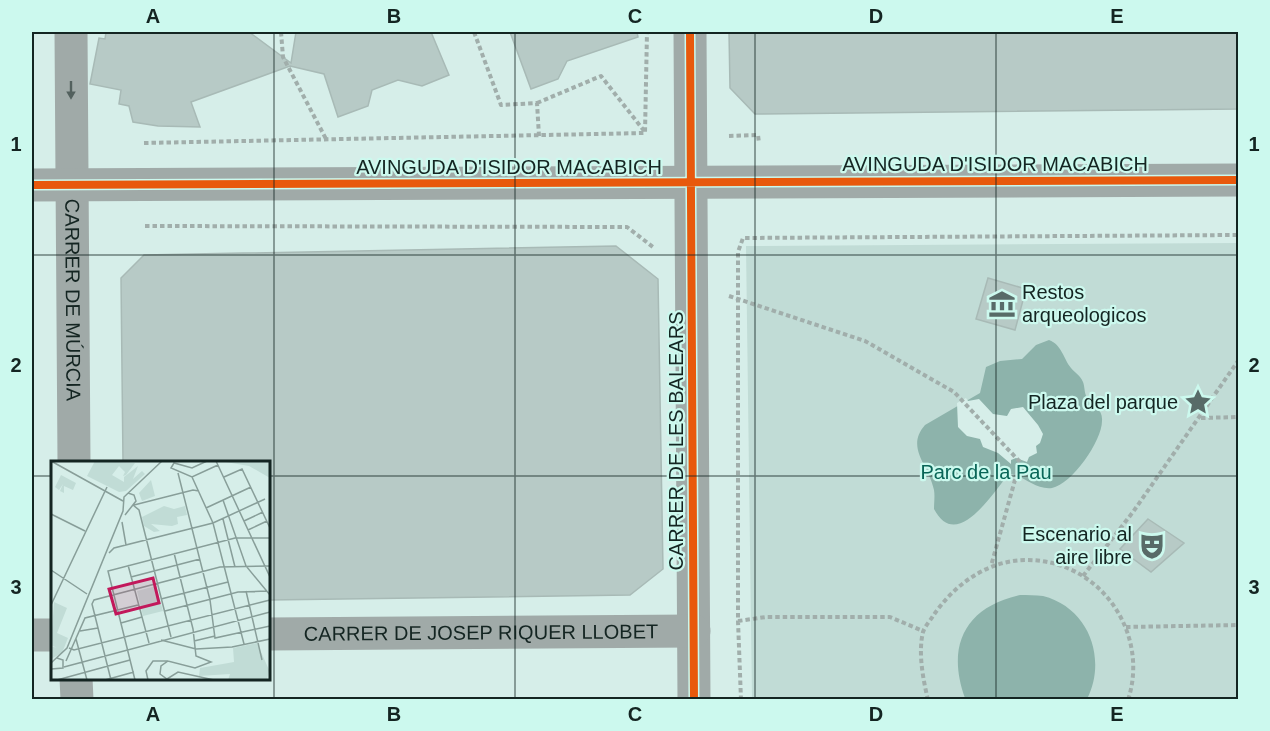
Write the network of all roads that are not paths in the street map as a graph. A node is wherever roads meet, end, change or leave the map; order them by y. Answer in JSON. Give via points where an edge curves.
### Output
{"nodes":[{"id":1,"x":72,"y":32,"type":"edge"},
{"id":2,"x":690,"y":32,"type":"edge"},
{"id":3,"x":1239,"y":180,"type":"edge"},
{"id":4,"x":691,"y":183,"type":"junction"},
{"id":5,"x":71,"y":184,"type":"junction"},
{"id":6,"x":32,"y":185,"type":"edge"},
{"id":7,"x":74,"y":461,"type":"edge"},
{"id":8,"x":694,"y":631,"type":"junction"},
{"id":9,"x":270,"y":634,"type":"edge"},
{"id":10,"x":32,"y":635,"type":"edge"},
{"id":11,"x":51,"y":635,"type":"edge"},
{"id":12,"x":76,"y":680,"type":"edge"},
{"id":13,"x":77,"y":699,"type":"edge"},
{"id":14,"x":694,"y":699,"type":"edge"}],
"edges":[{"from":1,"to":5,"type":"street","name":"CARRER DE MÚRCIA","one_way":true},
{"from":2,"to":4,"type":"street","name":"CARRER DE LES BALEARS"},
{"from":3,"to":4,"type":"street","name":"AVINGUDA D'ISIDOR MACABICH"},
{"from":4,"to":5,"type":"street","name":"AVINGUDA D'ISIDOR MACABICH"},
{"from":4,"to":8,"type":"street","name":"CARRER DE LES BALEARS"},
{"from":5,"to":6,"type":"street","name":"AVINGUDA D'ISIDOR MACABICH"},
{"from":5,"to":7,"type":"street","name":"CARRER DE MÚRCIA"},
{"from":8,"to":9,"type":"street","name":"CARRER DE JOSEP RIQUER LLOBET"},
{"from":8,"to":14,"type":"street","name":"CARRER DE LES BALEARS"},
{"from":10,"to":11,"type":"street"},
{"from":12,"to":13,"type":"street"}]}
